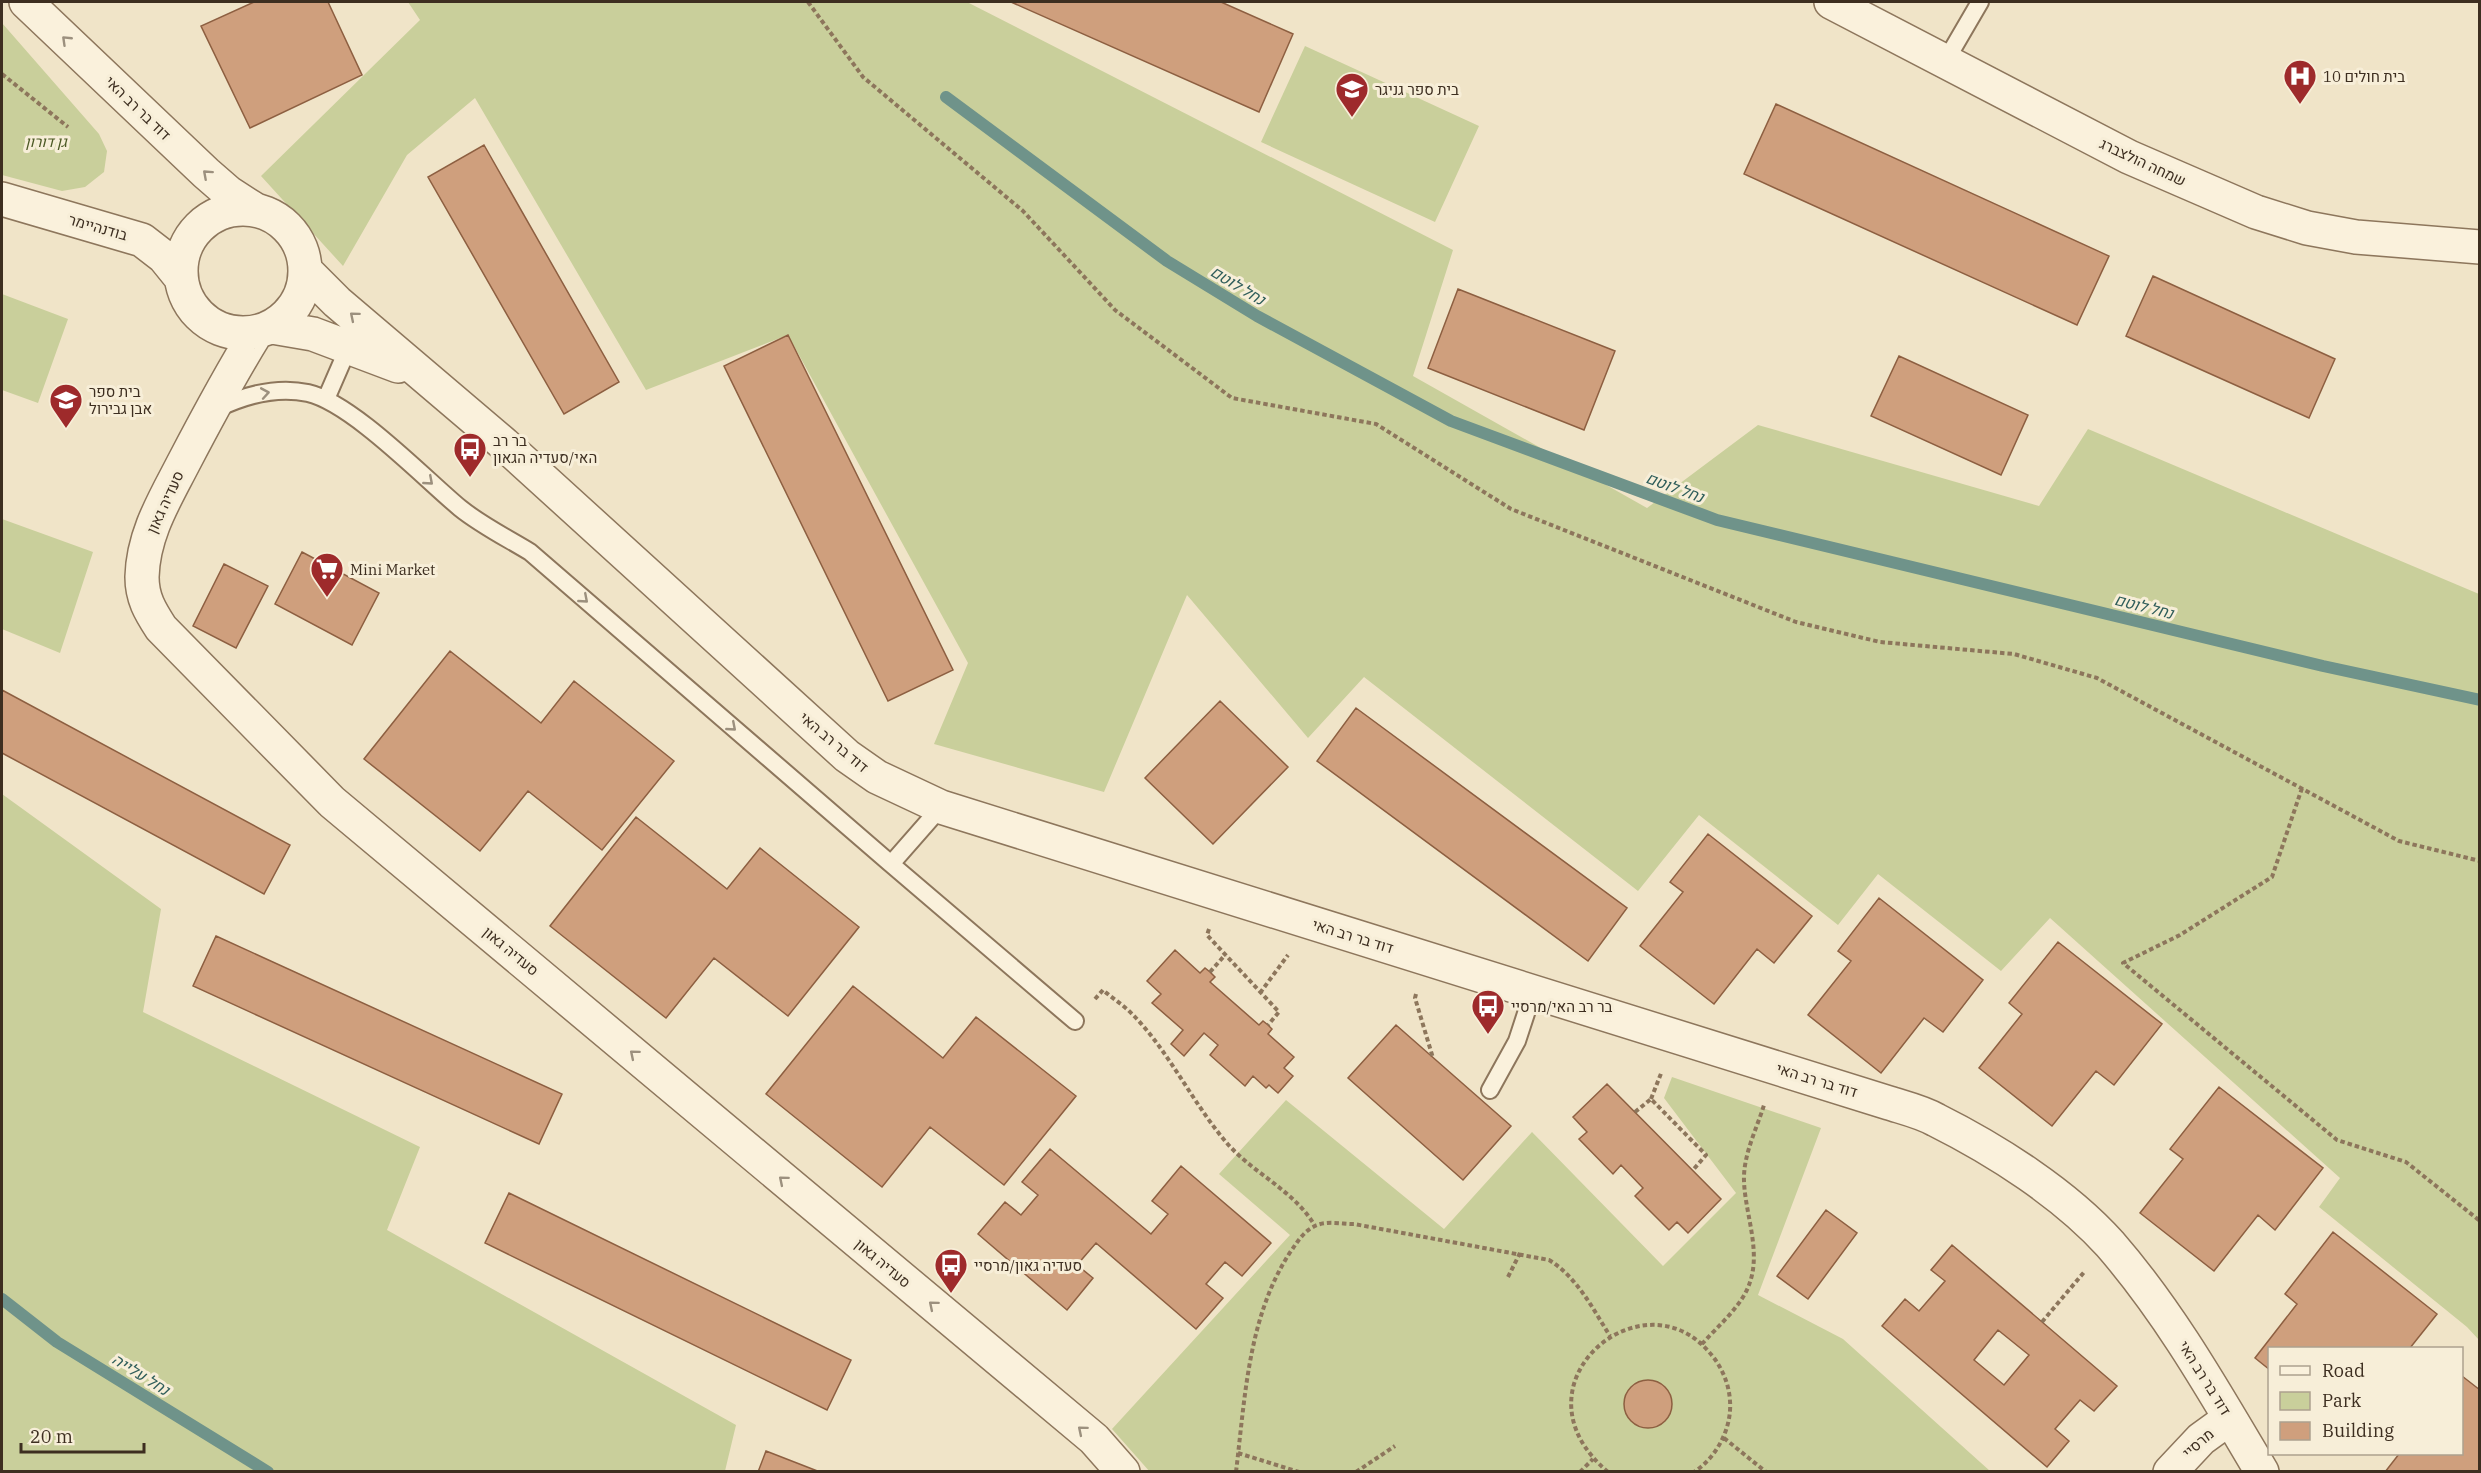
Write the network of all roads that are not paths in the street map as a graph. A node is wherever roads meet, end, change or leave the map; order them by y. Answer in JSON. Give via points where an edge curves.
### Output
{"nodes":[{"id":1,"x":26,"y":2,"type":"edge"},
{"id":2,"x":1831,"y":2,"type":"edge"},
{"id":3,"x":1980,"y":2,"type":"edge"},
{"id":4,"x":1945,"y":62,"type":"junction"},
{"id":5,"x":2,"y":200,"type":"edge"},
{"id":6,"x":254,"y":209,"type":"junction"},
{"id":7,"x":2480,"y":247,"type":"edge"},
{"id":8,"x":306,"y":271,"type":"junction"},
{"id":9,"x":181,"y":278,"type":"junction"},
{"id":10,"x":264,"y":330,"type":"junction"},
{"id":11,"x":349,"y":346,"type":"junction"},
{"id":12,"x":431,"y":380,"type":"junction"},
{"id":13,"x":326,"y":399,"type":"junction"},
{"id":14,"x":210,"y":412,"type":"junction"},
{"id":15,"x":941,"y":807,"type":"junction"},
{"id":16,"x":891,"y":864,"type":"junction"},
{"id":17,"x":1533,"y":992,"type":"junction"},
{"id":18,"x":1075,"y":1021,"type":"road end"},
{"id":19,"x":1490,"y":1090,"type":"dead end"},
{"id":20,"x":2230,"y":1418,"type":"junction"},
{"id":21,"x":1123,"y":1472,"type":"edge"},
{"id":22,"x":2170,"y":1472,"type":"edge"},
{"id":23,"x":2262,"y":1472,"type":"edge"}],
"edges":[{"from":6,"to":1,"type":"street","name":"דוד בר רב האי","one_way":true,"via":[[206,173]]},
{"from":2,"to":4,"type":"street","name":"שמחה הולצברג"},
{"from":3,"to":4,"type":"lane"},
{"from":4,"to":7,"type":"street","name":"שמחה הולצברג","via":[[2129,157],[2256,212],[2307,228],[2356,237]]},
{"from":5,"to":9,"type":"street","name":"בודנהיימר","via":[[142,240],[164,257]]},
{"from":6,"to":8,"type":"street","via":[[271,214],[296,238]]},
{"from":6,"to":9,"type":"street","via":[[216,214],[200,225],[188,240]]},
{"from":8,"to":10,"type":"street","via":[[297,304],[286,317]]},
{"from":12,"to":8,"type":"street","name":"דוד בר רב האי","one_way":true},
{"from":9,"to":10,"type":"street","via":[[198,315],[215,327],[235,333]]},
{"from":10,"to":11,"type":"street","name":"דוד בר רב האי","via":[[313,334]]},
{"from":10,"to":14,"type":"street","name":"סעדיה גאון"},
{"from":11,"to":12,"type":"street","name":"דוד בר רב האי"},
{"from":11,"to":13,"type":"lane"},
{"from":12,"to":15,"type":"street","name":"דוד בר רב האי","via":[[846,756],[877,777]]},
{"from":14,"to":13,"type":"lane","one_way":true,"via":[[237,399],[267,392],[292,390]]},
{"from":13,"to":16,"type":"lane","one_way":true,"via":[[371,431],[463,510],[530,552]]},
{"from":21,"to":14,"type":"street","name":"סעדיה גאון","one_way":true,"via":[[1085,1432],[332,802],[160,628],[146,603],[144,555],[151,528]]},
{"from":15,"to":16,"type":"lane"},
{"from":15,"to":17,"type":"street","name":"דוד בר רב האי"},
{"from":16,"to":18,"type":"lane"},
{"from":17,"to":19,"type":"lane","via":[[1516,1041]]},
{"from":17,"to":20,"type":"street","name":"דוד בר רב האי","via":[[1934,1119],[1980,1144],[2079,1214],[2108,1243],[2187,1348]]},
{"from":20,"to":22,"type":"street","name":"מרסיי","via":[[2201,1438]]},
{"from":20,"to":23,"type":"street","name":"דוד בר רב האי"}]}
